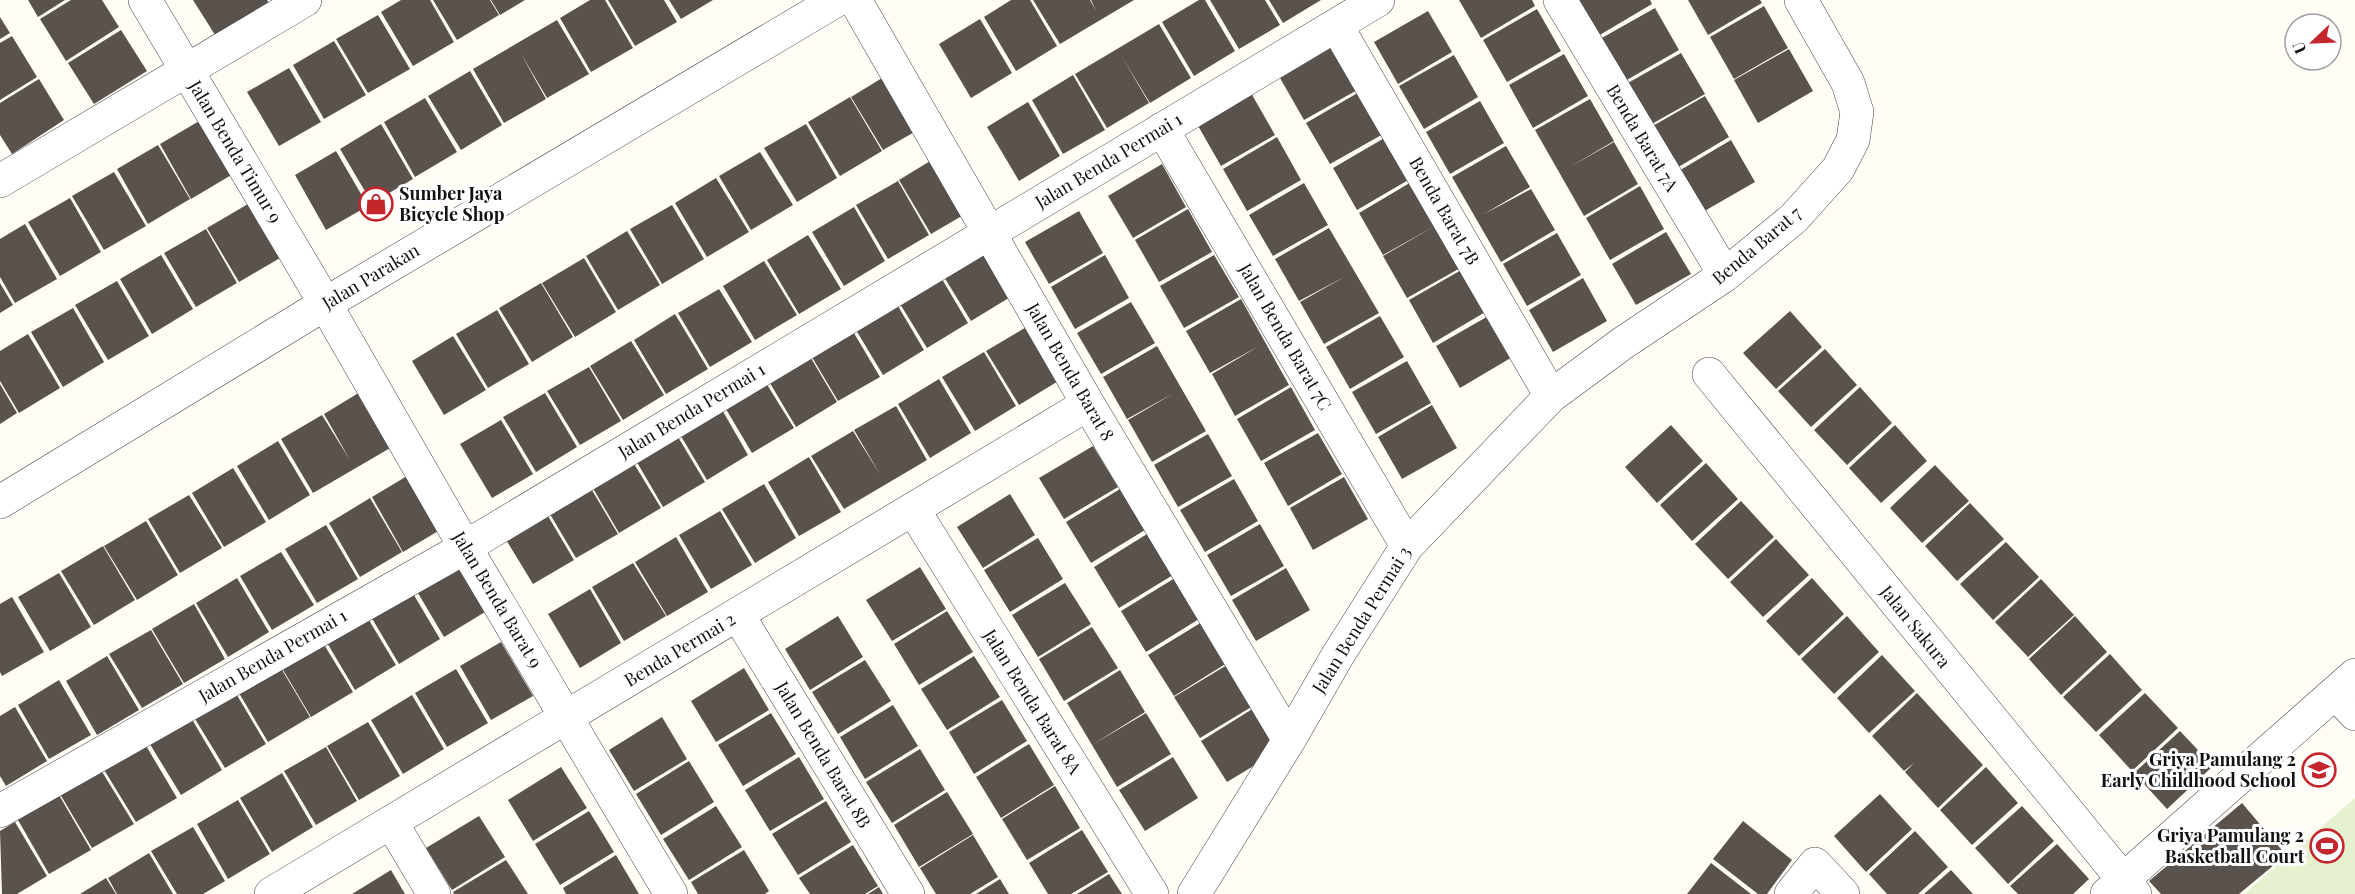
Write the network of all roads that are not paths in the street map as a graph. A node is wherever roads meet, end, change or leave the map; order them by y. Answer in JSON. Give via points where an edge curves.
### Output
{"nodes":[{"id":1,"x":145,"y":0,"type":"edge"},
{"id":2,"x":305,"y":0,"type":"edge"},
{"id":3,"x":837,"y":0,"type":"edge"},
{"id":4,"x":855,"y":0,"type":"edge"},
{"id":5,"x":1378,"y":0,"type":"edge"},
{"id":6,"x":1560,"y":0,"type":"edge"},
{"id":7,"x":1801,"y":0,"type":"edge"},
{"id":8,"x":1336,"y":25,"type":"junction"},
{"id":9,"x":187,"y":72,"type":"junction"},
{"id":10,"x":1162,"y":129,"type":"junction"},
{"id":11,"x":3,"y":172,"type":"edge"},
{"id":12,"x":989,"y":232,"type":"junction"},
{"id":13,"x":1725,"y":275,"type":"junction"},
{"id":14,"x":325,"y":304,"type":"junction"},
{"id":15,"x":1662,"y":318,"type":"joint"},
{"id":16,"x":1709,"y":374,"type":"dead end"},
{"id":17,"x":1551,"y":396,"type":"junction"},
{"id":18,"x":1088,"y":404,"type":"junction"},
{"id":19,"x":0,"y":502,"type":"edge"},
{"id":20,"x":913,"y":509,"type":"junction"},
{"id":21,"x":1407,"y":546,"type":"junction"},
{"id":22,"x":465,"y":547,"type":"junction"},
{"id":23,"x":738,"y":615,"type":"junction"},
{"id":24,"x":2348,"y":694,"type":"edge"},
{"id":25,"x":566,"y":718,"type":"junction"},
{"id":26,"x":1289,"y":740,"type":"junction"},
{"id":27,"x":0,"y":811,"type":"edge"},
{"id":28,"x":391,"y":822,"type":"junction"},
{"id":29,"x":2121,"y":889,"type":"edge"},
{"id":30,"x":271,"y":894,"type":"edge"},
{"id":31,"x":434,"y":894,"type":"edge"},
{"id":32,"x":671,"y":894,"type":"edge"},
{"id":33,"x":908,"y":894,"type":"edge"},
{"id":34,"x":1152,"y":894,"type":"edge"},
{"id":35,"x":1194,"y":894,"type":"edge"},
{"id":36,"x":1791,"y":894,"type":"edge"},
{"id":37,"x":1842,"y":894,"type":"edge"}],
"edges":[{"from":1,"to":9,"type":"street","name":"Jalan Benda Timur 9"},
{"from":2,"to":9,"type":"street"},
{"from":3,"to":14,"type":"street","name":"Jalan Parakan"},
{"from":4,"to":12,"type":"street","name":"Jalan Benda Barat 8"},
{"from":5,"to":8,"type":"street","name":"Jalan Benda Permai 1"},
{"from":6,"to":13,"type":"street","name":"Benda Barat 7A"},
{"from":7,"to":13,"type":"street","name":"Benda Barat 7","via":[[1848,82],[1857,112],[1853,140],[1838,169],[1794,218]]},
{"from":8,"to":10,"type":"street","name":"Jalan Benda Permai 1"},
{"from":8,"to":17,"type":"street","name":"Benda Barat 7B"},
{"from":9,"to":11,"type":"street"},
{"from":9,"to":14,"type":"street","name":"Jalan Benda Timur 9"},
{"from":10,"to":12,"type":"street","name":"Jalan Benda Permai 1"},
{"from":10,"to":21,"type":"street","name":"Jalan Benda Barat 7C"},
{"from":12,"to":18,"type":"street","name":"Jalan Benda Barat 8"},
{"from":12,"to":22,"type":"street","name":"Jalan Benda Permai 1"},
{"from":13,"to":15,"type":"street","name":"Benda Barat 7"},
{"from":14,"to":19,"type":"street","name":"Jalan Parakan"},
{"from":14,"to":22,"type":"street","name":"Jalan Benda Barat 9"},
{"from":15,"to":17,"type":"street","name":"Jalan Benda Permai 3"},
{"from":16,"to":29,"type":"street","name":"Jalan Sakura"},
{"from":17,"to":21,"type":"street","name":"Jalan Benda Permai 3"},
{"from":18,"to":20,"type":"street","name":"Benda Permai 2"},
{"from":18,"to":26,"type":"street","name":"Jalan Benda Barat 8"},
{"from":20,"to":23,"type":"street","name":"Benda Permai 2"},
{"from":20,"to":34,"type":"street","name":"Jalan Benda Barat 8A"},
{"from":21,"to":26,"type":"street","name":"Jalan Benda Permai 3"},
{"from":22,"to":25,"type":"street","name":"Jalan Benda Barat 9"},
{"from":22,"to":27,"type":"street","name":"Jalan Benda Permai 1"},
{"from":23,"to":25,"type":"street","name":"Benda Permai 2"},
{"from":23,"to":33,"type":"street","name":"Jalan Benda Barat 8B"},
{"from":24,"to":29,"type":"street"},
{"from":25,"to":28,"type":"street","name":"Benda Permai 2"},
{"from":25,"to":32,"type":"street","name":"Jalan Benda Barat 9"},
{"from":26,"to":35,"type":"street","name":"Jalan Benda Permai 3"},
{"from":28,"to":30,"type":"street","name":"Benda Permai 2"},
{"from":28,"to":31,"type":"street"},
{"from":36,"to":37,"type":"street","via":[[1815,864]]}]}
